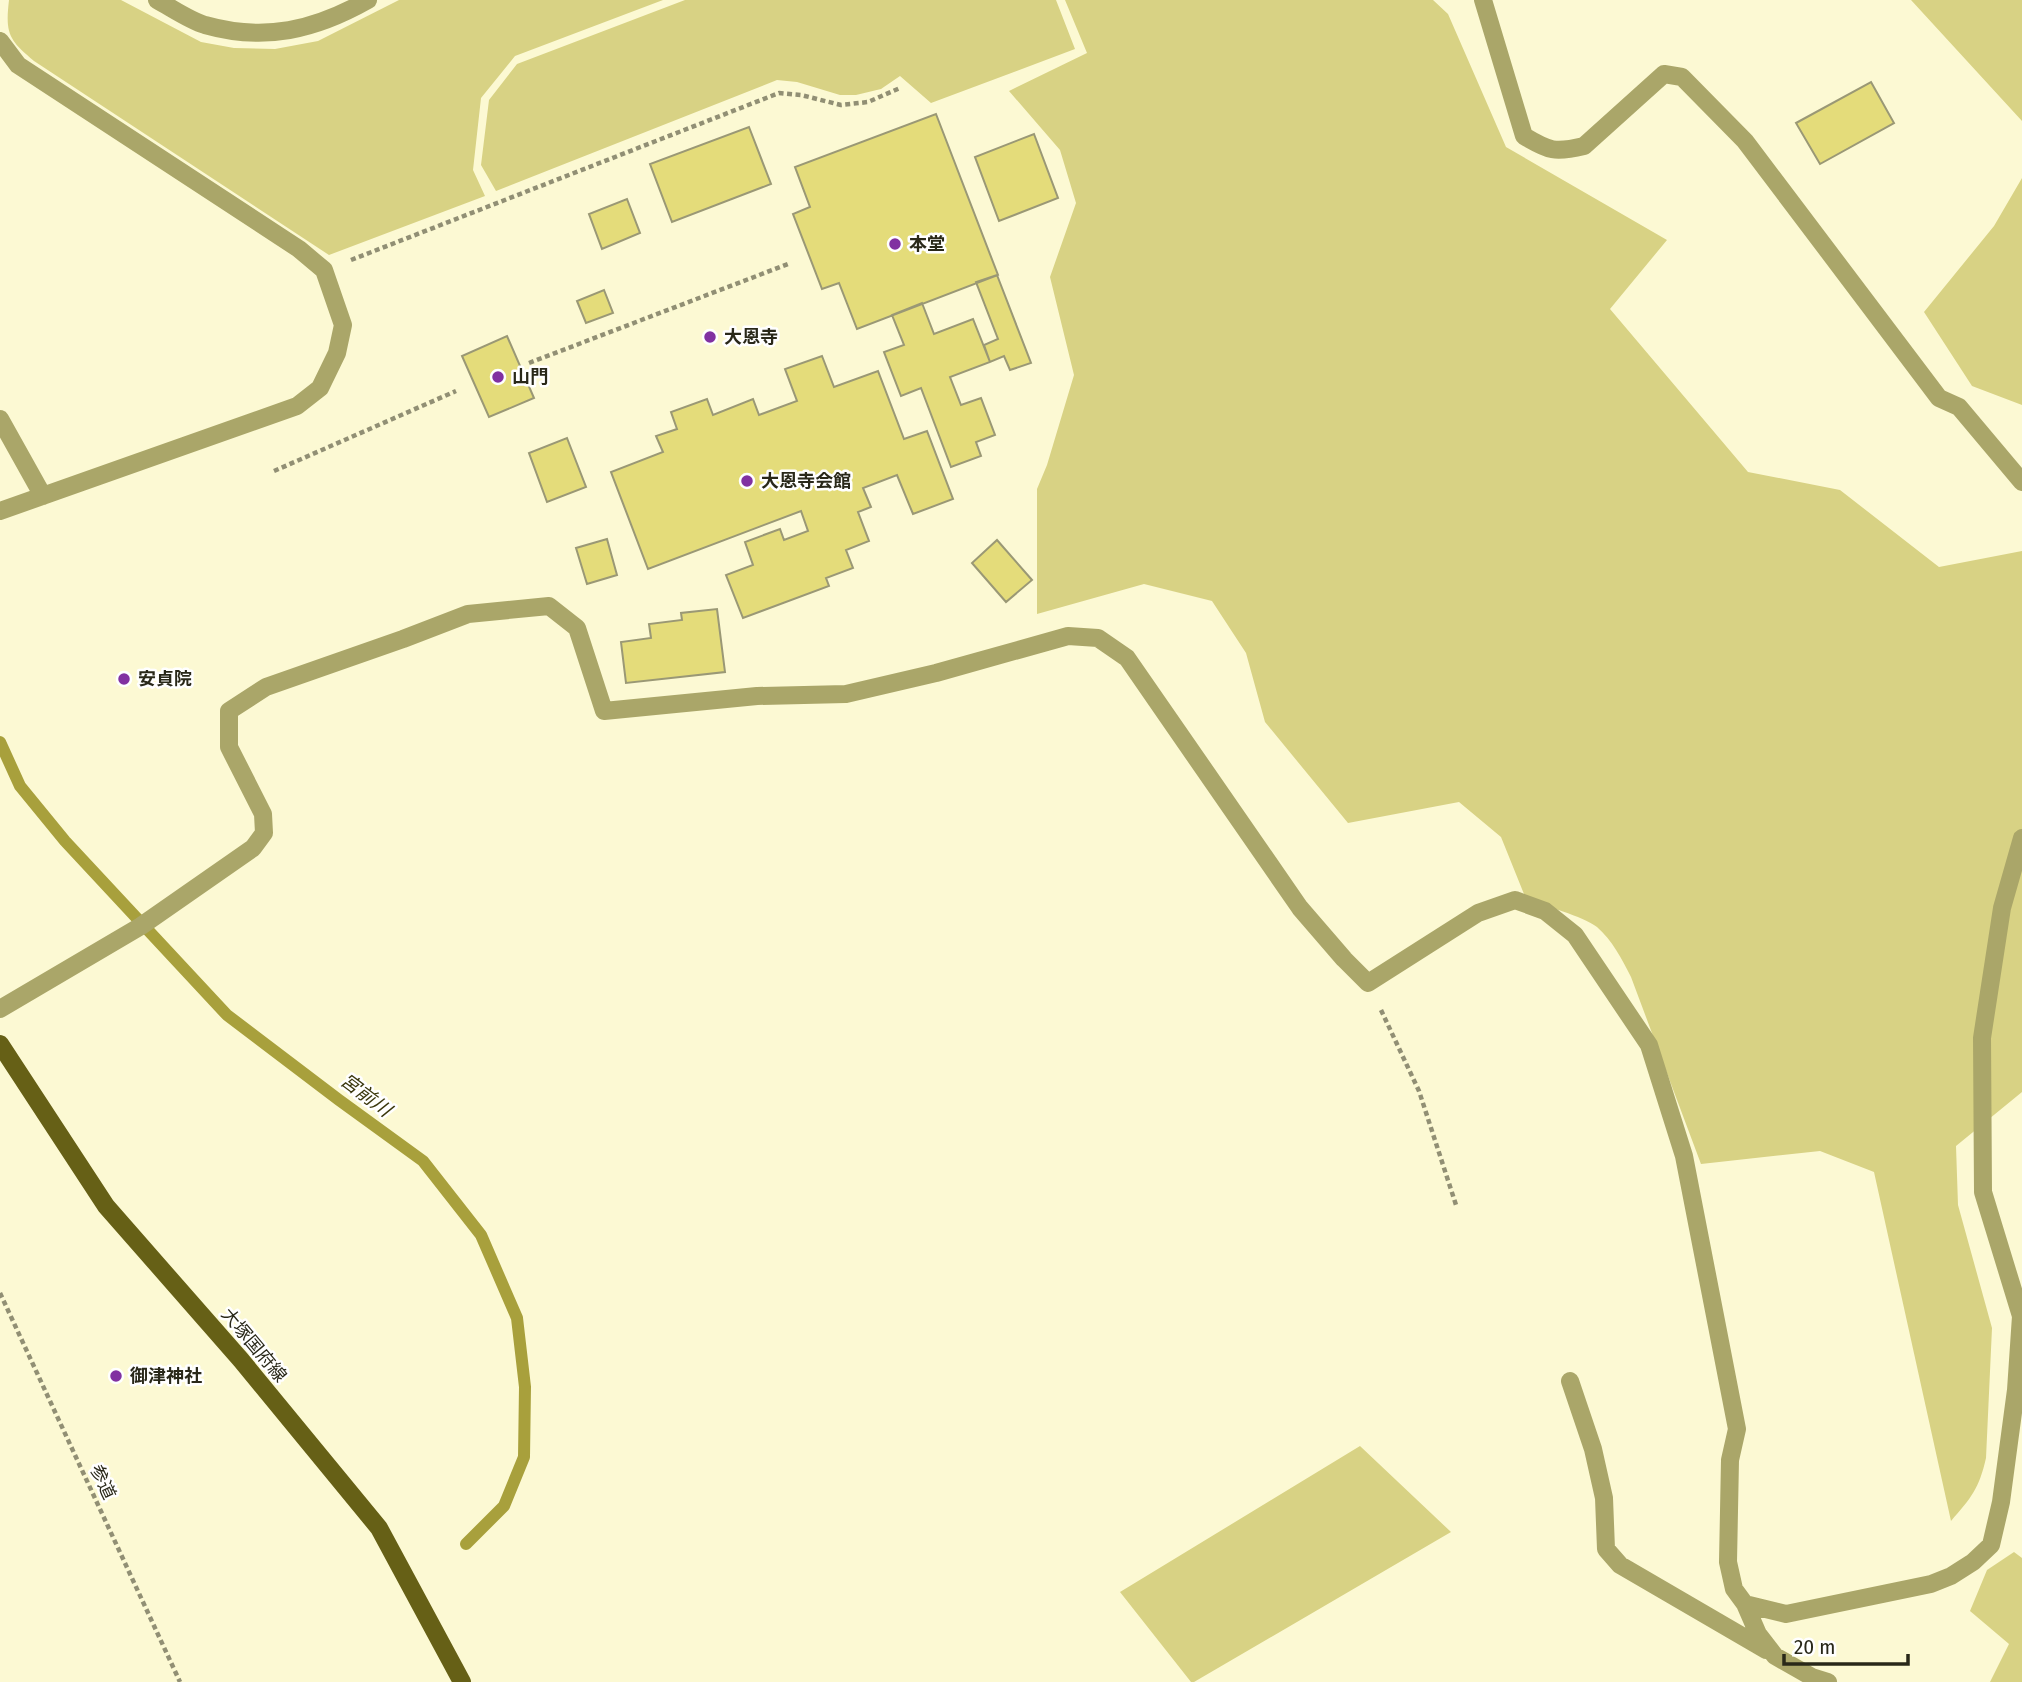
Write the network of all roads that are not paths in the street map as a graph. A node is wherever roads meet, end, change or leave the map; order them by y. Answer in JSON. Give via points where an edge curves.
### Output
{"nodes":[{"id":1,"x":157,"y":0,"type":"edge"},
{"id":2,"x":368,"y":0,"type":"edge"},
{"id":3,"x":1483,"y":0,"type":"edge"},
{"id":4,"x":0,"y":41,"type":"edge"},
{"id":5,"x":0,"y":419,"type":"edge"},
{"id":6,"x":2022,"y":482,"type":"edge"},
{"id":7,"x":43,"y":496,"type":"junction"},
{"id":8,"x":0,"y":511,"type":"edge"},
{"id":9,"x":2022,"y":838,"type":"edge"},
{"id":10,"x":0,"y":1009,"type":"edge"},
{"id":11,"x":0,"y":1044,"type":"edge"},
{"id":12,"x":1570,"y":1381,"type":"dead end"},
{"id":13,"x":1745,"y":1604,"type":"junction"},
{"id":14,"x":1775,"y":1656,"type":"junction"},
{"id":15,"x":462,"y":1682,"type":"edge"},
{"id":16,"x":1828,"y":1682,"type":"edge"}],
"edges":[{"from":1,"to":2,"type":"street","via":[[203,24],[274,34],[309,27]]},
{"from":3,"to":6,"type":"street","via":[[1524,136],[1545,149],[1584,146],[1664,74],[1682,77],[1745,141],[1939,398],[1959,407]]},
{"from":4,"to":7,"type":"street","via":[[18,65],[299,249],[324,270],[343,325],[337,353],[320,388],[297,407]]},
{"from":5,"to":7,"type":"street"},
{"from":7,"to":8,"type":"street"},
{"from":9,"to":13,"type":"street","via":[[2003,908],[1982,1038],[1983,1192],[2021,1316],[2016,1390],[1991,1545],[1973,1562],[1931,1584],[1786,1614]]},
{"from":10,"to":13,"type":"street","via":[[141,926],[253,848],[264,833],[263,814],[229,747],[229,711],[266,687],[468,614],[549,606],[577,628],[604,711],[757,696],[846,694],[1068,636],[1098,638],[1127,658],[1300,908],[1368,983],[1478,913],[1514,900],[1545,911],[1575,935],[1649,1045],[1684,1156],[1737,1429],[1730,1460],[1728,1562],[1734,1589]]},
{"from":11,"to":15,"type":"main road","name":"大塚国府線","via":[[106,1206],[379,1528]]},
{"from":12,"to":14,"type":"street","via":[[1604,1498],[1606,1549],[1620,1565]]},
{"from":13,"to":14,"type":"street","via":[[1758,1634]]},
{"from":14,"to":16,"type":"street"}]}
